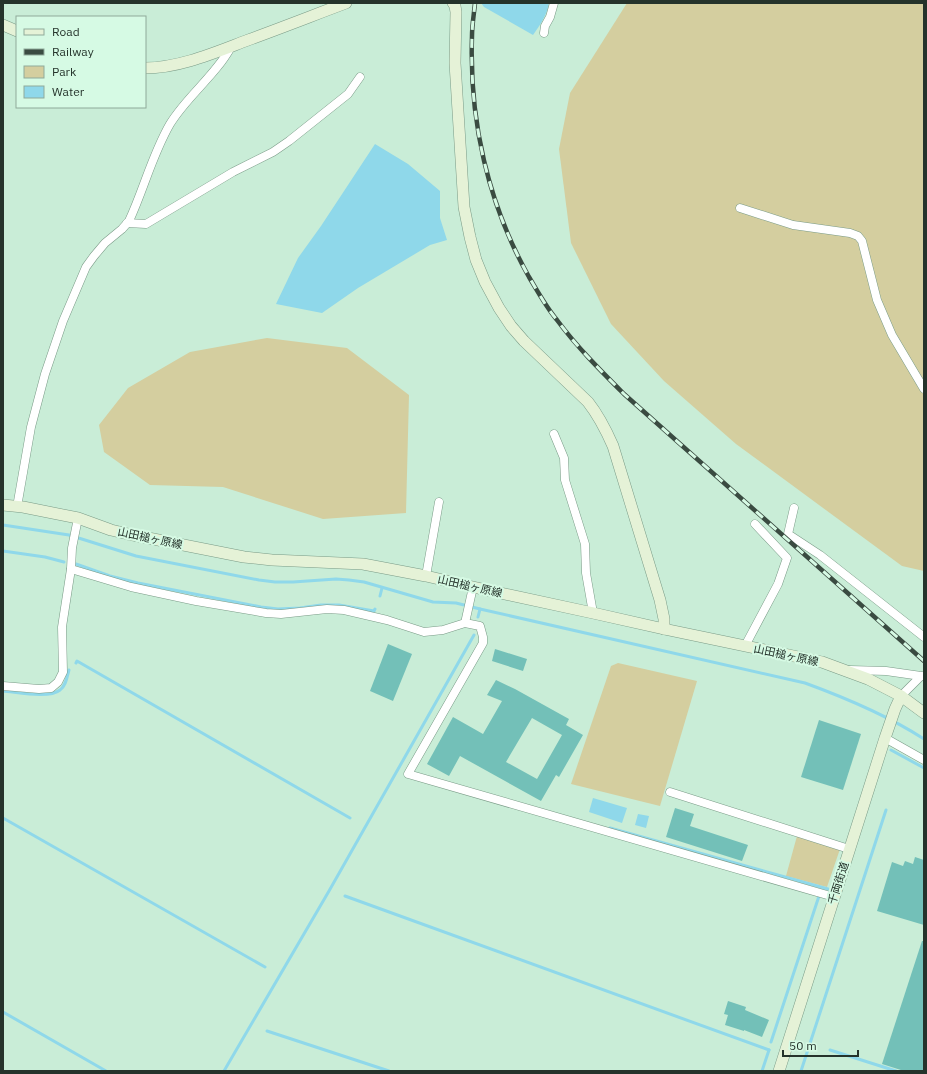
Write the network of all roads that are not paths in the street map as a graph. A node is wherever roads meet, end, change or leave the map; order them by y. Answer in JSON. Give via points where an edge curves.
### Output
{"nodes":[{"id":1,"x":346,"y":3,"type":"edge"},
{"id":2,"x":453,"y":3,"type":"edge"},
{"id":3,"x":554,"y":3,"type":"edge"},
{"id":4,"x":3,"y":25,"type":"edge"},
{"id":5,"x":16,"y":31,"type":"edge"},
{"id":6,"x":544,"y":33,"type":"dead end"},
{"id":7,"x":231,"y":47,"type":"junction"},
{"id":8,"x":146,"y":68,"type":"edge"},
{"id":9,"x":360,"y":77,"type":"dead end"},
{"id":10,"x":740,"y":208,"type":"dead end"},
{"id":11,"x":127,"y":223,"type":"junction"},
{"id":12,"x":924,"y":389,"type":"edge"},
{"id":13,"x":554,"y":434,"type":"dead end"},
{"id":14,"x":439,"y":502,"type":"dead end"},
{"id":15,"x":3,"y":505,"type":"edge"},
{"id":16,"x":16,"y":507,"type":"junction"},
{"id":17,"x":794,"y":508,"type":"dead end"},
{"id":18,"x":78,"y":521,"type":"junction"},
{"id":19,"x":755,"y":524,"type":"dead end"},
{"id":20,"x":71,"y":569,"type":"junction"},
{"id":21,"x":426,"y":576,"type":"junction"},
{"id":22,"x":473,"y":587,"type":"junction"},
{"id":23,"x":593,"y":613,"type":"junction"},
{"id":24,"x":466,"y":619,"type":"junction"},
{"id":25,"x":664,"y":629,"type":"junction"},
{"id":26,"x":924,"y":637,"type":"edge"},
{"id":27,"x":745,"y":646,"type":"junction"},
{"id":28,"x":843,"y":670,"type":"junction"},
{"id":29,"x":3,"y":686,"type":"edge"},
{"id":30,"x":901,"y":696,"type":"junction"},
{"id":31,"x":924,"y":712,"type":"edge"},
{"id":32,"x":886,"y":735,"type":"junction"},
{"id":33,"x":924,"y":760,"type":"edge"},
{"id":34,"x":670,"y":792,"type":"dead end"},
{"id":35,"x":849,"y":849,"type":"junction"},
{"id":36,"x":834,"y":897,"type":"junction"},
{"id":37,"x":779,"y":1071,"type":"edge"}],
"edges":[{"from":1,"to":7,"type":"street"},
{"from":2,"to":25,"type":"street","via":[[456,12],[455,63],[464,208],[476,260],[488,289],[511,326],[588,402],[604,426],[613,446],[660,600]]},
{"from":3,"to":6,"type":"street"},
{"from":4,"to":5,"type":"street"},
{"from":7,"to":8,"type":"street","via":[[173,66]]},
{"from":7,"to":11,"type":"street","via":[[225,58],[171,123],[160,143]]},
{"from":9,"to":11,"type":"street","via":[[348,94],[273,152],[233,172],[146,224]]},
{"from":10,"to":12,"type":"street","via":[[793,225],[858,236],[862,241],[876,300],[892,335]]},
{"from":11,"to":16,"type":"street","via":[[105,243],[86,267],[64,321],[31,427]]},
{"from":13,"to":23,"type":"street","via":[[564,458],[565,480],[585,544],[586,573]]},
{"from":14,"to":21,"type":"street"},
{"from":15,"to":16,"type":"street","name":"山田槌ヶ原線"},
{"from":16,"to":18,"type":"street","name":"山田槌ヶ原線"},
{"from":17,"to":26,"type":"street","via":[[788,534],[820,555]]},
{"from":18,"to":20,"type":"street","via":[[72,548]]},
{"from":18,"to":21,"type":"street","name":"山田槌ヶ原線","via":[[128,534],[244,557],[363,564]]},
{"from":19,"to":27,"type":"street","via":[[787,558],[778,584]]},
{"from":20,"to":24,"type":"street","via":[[131,587],[266,613],[344,610],[424,632],[443,630]]},
{"from":20,"to":29,"type":"street","via":[[62,627],[63,672],[58,682],[51,688],[38,690]]},
{"from":21,"to":22,"type":"street","name":"山田槌ヶ原線"},
{"from":22,"to":23,"type":"street","name":"山田槌ヶ原線"},
{"from":22,"to":24,"type":"street"},
{"from":23,"to":25,"type":"street","name":"山田槌ヶ原線"},
{"from":24,"to":36,"type":"street","via":[[480,626],[483,643],[408,774]]},
{"from":25,"to":27,"type":"street","name":"山田槌ヶ原線"},
{"from":27,"to":28,"type":"street","name":"山田槌ヶ原線","via":[[822,662]]},
{"from":28,"to":30,"type":"street","name":"山田槌ヶ原線","via":[[868,679]]},
{"from":28,"to":30,"type":"street","via":[[886,670],[921,676]]},
{"from":30,"to":31,"type":"street","name":"山田槌ヶ原線"},
{"from":30,"to":32,"type":"street","name":"千両街道"},
{"from":32,"to":33,"type":"street"},
{"from":32,"to":35,"type":"street","name":"千両街道"},
{"from":34,"to":35,"type":"street"},
{"from":35,"to":36,"type":"street","name":"千両街道"},
{"from":36,"to":37,"type":"street","name":"千両街道"}]}
